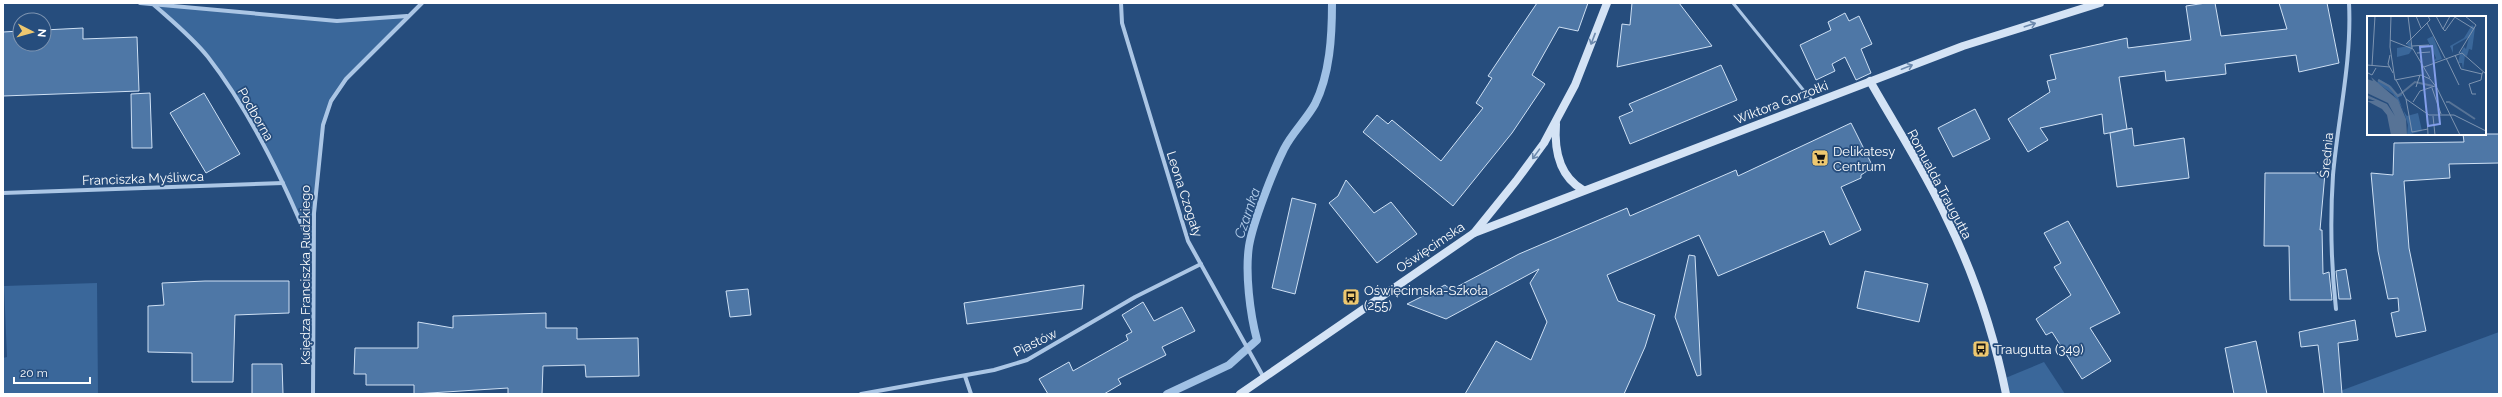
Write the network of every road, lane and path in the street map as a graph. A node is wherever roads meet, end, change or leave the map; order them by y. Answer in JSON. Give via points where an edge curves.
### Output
{"nodes":[{"id":1,"x":140,"y":3,"type":"edge"},
{"id":2,"x":422,"y":3,"type":"edge"},
{"id":3,"x":1121,"y":3,"type":"edge"},
{"id":4,"x":1607,"y":3,"type":"edge"},
{"id":5,"x":1733,"y":3,"type":"edge"},
{"id":6,"x":2100,"y":3,"type":"edge"},
{"id":7,"x":2349,"y":3,"type":"edge"},
{"id":8,"x":153,"y":4,"type":"junction"},
{"id":9,"x":407,"y":16,"type":"junction"},
{"id":10,"x":1870,"y":81,"type":"junction"},
{"id":11,"x":1813,"y":102,"type":"junction"},
{"id":12,"x":1557,"y":121,"type":"junction"},
{"id":13,"x":283,"y":183,"type":"junction"},
{"id":14,"x":1583,"y":190,"type":"junction"},
{"id":15,"x":3,"y":193,"type":"edge"},
{"id":16,"x":1474,"y":233,"type":"junction"},
{"id":17,"x":313,"y":252,"type":"junction"},
{"id":18,"x":1201,"y":264,"type":"junction"},
{"id":19,"x":2336,"y":309,"type":"dead end"},
{"id":20,"x":965,"y":376,"type":"junction"},
{"id":21,"x":1264,"y":378,"type":"junction"},
{"id":22,"x":313,"y":394,"type":"edge"},
{"id":23,"x":861,"y":394,"type":"edge"},
{"id":24,"x":971,"y":394,"type":"edge"},
{"id":25,"x":1240,"y":394,"type":"edge"},
{"id":26,"x":2006,"y":394,"type":"edge"}],
"edges":[{"from":1,"to":8,"type":"street"},
{"from":2,"to":9,"type":"street","name":"Księdza Franciszka Rudzkiego"},
{"from":3,"to":18,"type":"street","name":"Leona Czogały","via":[[1122,23],[1186,233]]},
{"from":4,"to":12,"type":"main road","name":"Oświęcimska","one_way":true,"via":[[1575,85]]},
{"from":5,"to":11,"type":"lane"},
{"from":10,"to":6,"type":"main road","name":"Wiktora Gorzołki","one_way":true,"via":[[1962,46]]},
{"from":7,"to":19,"type":"street","name":"Średnia","via":[[2345,84],[2333,175],[2332,267]]},
{"from":8,"to":9,"type":"street","via":[[337,21]]},
{"from":8,"to":13,"type":"street","name":"Podborna","via":[[186,33],[207,56],[241,107]]},
{"from":9,"to":17,"type":"street","name":"Księdza Franciszka Rudzkiego","via":[[346,79],[331,101],[322,125],[319,147]]},
{"from":10,"to":11,"type":"main road","name":"Wiktora Gorzołki"},
{"from":10,"to":26,"type":"main road","name":"Romualda Traugutta","via":[[1933,191],[1958,243],[1990,331]]},
{"from":11,"to":14,"type":"main road","name":"Wiktora Gorzołki"},
{"from":12,"to":14,"type":"main road","via":[[1558,156],[1563,171],[1568,179]]},
{"from":12,"to":16,"type":"main road","name":"Oświęcimska","one_way":true,"via":[[1516,182]]},
{"from":13,"to":15,"type":"street","name":"Franciszka Myśliwca"},
{"from":13,"to":17,"type":"street","name":"Podborna"},
{"from":14,"to":16,"type":"main road","name":"Wiktora Gorzołki"},
{"from":16,"to":21,"type":"main road","name":"Oświęcimska"},
{"from":17,"to":22,"type":"street","name":"Księdza Franciszka Rudzkiego"},
{"from":18,"to":20,"type":"street","name":"Piastów","via":[[1135,297],[1027,360]]},
{"from":18,"to":21,"type":"street","name":"Leona Czogały"},
{"from":20,"to":23,"type":"street","name":"Piastów"},
{"from":20,"to":24,"type":"street"},
{"from":21,"to":25,"type":"main road","name":"Oświęcimska"}]}
